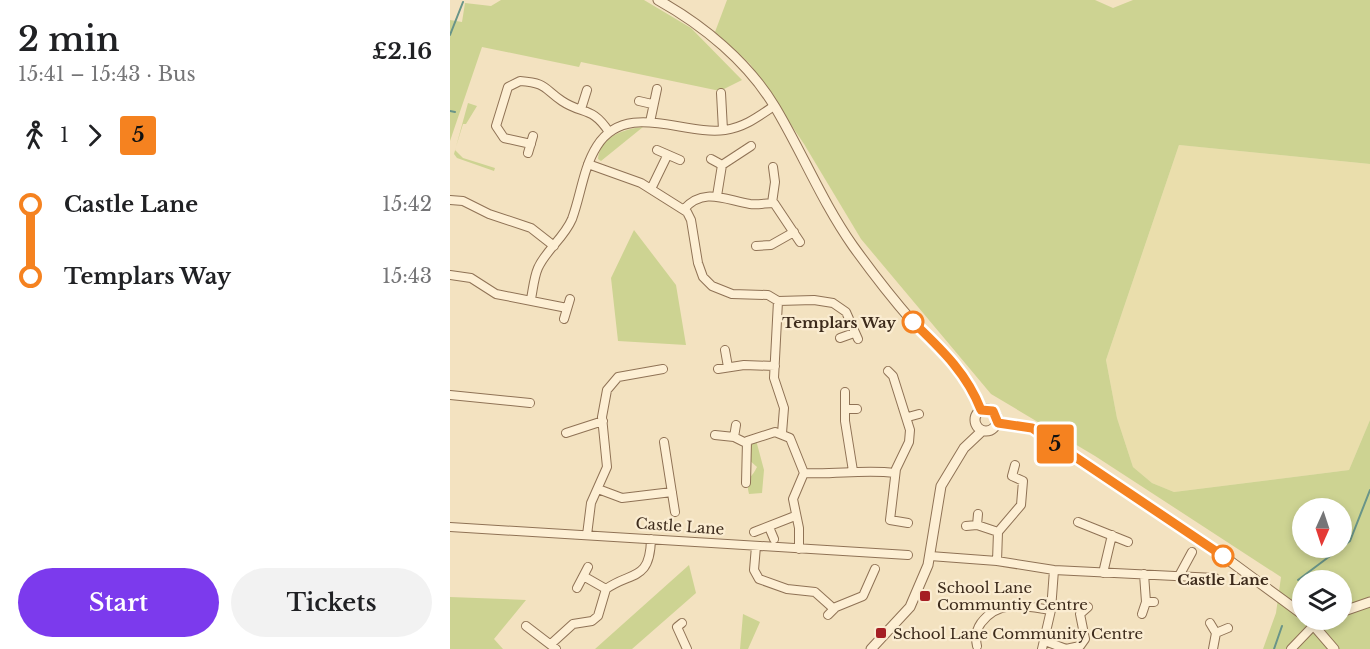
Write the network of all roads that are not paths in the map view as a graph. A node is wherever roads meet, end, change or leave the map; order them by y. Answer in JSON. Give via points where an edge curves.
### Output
{"nodes":[{"id":1,"x":658,"y":0,"type":"edge"},
{"id":2,"x":657,"y":88,"type":"dead end"},
{"id":3,"x":587,"y":90,"type":"dead end"},
{"id":4,"x":721,"y":93,"type":"dead end"},
{"id":5,"x":639,"y":101,"type":"dead end"},
{"id":6,"x":652,"y":104,"type":"junction"},
{"id":7,"x":774,"y":106,"type":"junction"},
{"id":8,"x":581,"y":109,"type":"junction"},
{"id":9,"x":650,"y":122,"type":"junction"},
{"id":10,"x":723,"y":130,"type":"junction"},
{"id":11,"x":609,"y":132,"type":"junction"},
{"id":12,"x":750,"y":146,"type":"dead end"},
{"id":13,"x":657,"y":150,"type":"dead end"},
{"id":14,"x":528,"y":153,"type":"dead end"},
{"id":15,"x":667,"y":156,"type":"junction"},
{"id":16,"x":680,"y":159,"type":"dead end"},
{"id":17,"x":711,"y":159,"type":"dead end"},
{"id":18,"x":588,"y":164,"type":"junction"},
{"id":19,"x":722,"y":165,"type":"junction"},
{"id":20,"x":773,"y":167,"type":"dead end"},
{"id":21,"x":651,"y":189,"type":"junction"},
{"id":22,"x":717,"y":196,"type":"junction"},
{"id":23,"x":450,"y":200,"type":"edge"},
{"id":24,"x":772,"y":203,"type":"junction"},
{"id":25,"x":684,"y":209,"type":"junction"},
{"id":26,"x":794,"y":232,"type":"junction"},
{"id":27,"x":800,"y":242,"type":"dead end"},
{"id":28,"x":554,"y":246,"type":"junction"},
{"id":29,"x":756,"y":246,"type":"dead end"},
{"id":30,"x":450,"y":275,"type":"edge"},
{"id":31,"x":531,"y":299,"type":"junction"},
{"id":32,"x":570,"y":299,"type":"dead end"},
{"id":33,"x":778,"y":301,"type":"junction"},
{"id":34,"x":567,"y":308,"type":"junction"},
{"id":35,"x":564,"y":319,"type":"dead end"},
{"id":36,"x":840,"y":338,"type":"dead end"},
{"id":37,"x":725,"y":350,"type":"dead end"},
{"id":38,"x":775,"y":366,"type":"junction"},
{"id":39,"x":728,"y":367,"type":"junction"},
{"id":40,"x":663,"y":369,"type":"dead end"},
{"id":41,"x":718,"y":369,"type":"dead end"},
{"id":42,"x":888,"y":371,"type":"dead end"},
{"id":43,"x":845,"y":392,"type":"dead end"},
{"id":44,"x":450,"y":395,"type":"edge"},
{"id":45,"x":530,"y":403,"type":"dead end"},
{"id":46,"x":845,"y":409,"type":"junction"},
{"id":47,"x":857,"y":409,"type":"dead end"},
{"id":48,"x":981,"y":410,"type":"junction"},
{"id":49,"x":919,"y":414,"type":"dead end"},
{"id":50,"x":908,"y":417,"type":"junction"},
{"id":51,"x":603,"y":421,"type":"junction"},
{"id":52,"x":998,"y":423,"type":"junction"},
{"id":53,"x":736,"y":425,"type":"dead end"},
{"id":54,"x":982,"y":431,"type":"junction"},
{"id":55,"x":566,"y":433,"type":"dead end"},
{"id":56,"x":782,"y":433,"type":"junction"},
{"id":57,"x":715,"y":435,"type":"dead end"},
{"id":58,"x":734,"y":437,"type":"junction"},
{"id":59,"x":664,"y":442,"type":"dead end"},
{"id":60,"x":746,"y":442,"type":"junction"},
{"id":61,"x":1015,"y":465,"type":"dead end"},
{"id":62,"x":853,"y":471,"type":"junction"},
{"id":63,"x":804,"y":473,"type":"junction"},
{"id":64,"x":895,"y":473,"type":"junction"},
{"id":65,"x":746,"y":483,"type":"dead end"},
{"id":66,"x":598,"y":489,"type":"junction"},
{"id":67,"x":672,"y":492,"type":"junction"},
{"id":68,"x":675,"y":512,"type":"dead end"},
{"id":69,"x":978,"y":514,"type":"dead end"},
{"id":70,"x":795,"y":516,"type":"junction"},
{"id":71,"x":1078,"y":522,"type":"dead end"},
{"id":72,"x":908,"y":523,"type":"dead end"},
{"id":73,"x":977,"y":525,"type":"junction"},
{"id":74,"x":769,"y":526,"type":"junction"},
{"id":75,"x":966,"y":526,"type":"dead end"},
{"id":76,"x":450,"y":527,"type":"edge"},
{"id":77,"x":754,"y":532,"type":"dead end"},
{"id":78,"x":998,"y":532,"type":"junction"},
{"id":79,"x":1112,"y":535,"type":"junction"},
{"id":80,"x":587,"y":536,"type":"junction"},
{"id":81,"x":651,"y":539,"type":"junction"},
{"id":82,"x":774,"y":539,"type":"dead end"},
{"id":83,"x":1128,"y":542,"type":"dead end"},
{"id":84,"x":756,"y":546,"type":"junction"},
{"id":85,"x":799,"y":549,"type":"junction"},
{"id":86,"x":1192,"y":552,"type":"dead end"},
{"id":87,"x":908,"y":555,"type":"dead end"},
{"id":88,"x":930,"y":556,"type":"junction"},
{"id":89,"x":997,"y":561,"type":"junction"},
{"id":90,"x":588,"y":567,"type":"dead end"},
{"id":91,"x":875,"y":569,"type":"dead end"},
{"id":92,"x":1054,"y":570,"type":"junction"},
{"id":93,"x":1103,"y":573,"type":"junction"},
{"id":94,"x":1144,"y":574,"type":"junction"},
{"id":95,"x":1179,"y":576,"type":"junction"},
{"id":96,"x":585,"y":577,"type":"junction"},
{"id":97,"x":1215,"y":578,"type":"dead end"},
{"id":98,"x":577,"y":588,"type":"dead end"},
{"id":99,"x":606,"y":589,"type":"junction"},
{"id":100,"x":1370,"y":602,"type":"edge"},
{"id":101,"x":1088,"y":607,"type":"dead end"},
{"id":102,"x":1292,"y":607,"type":"edge"},
{"id":103,"x":1073,"y":608,"type":"dead end"},
{"id":104,"x":1352,"y":608,"type":"edge"},
{"id":105,"x":834,"y":609,"type":"junction"},
{"id":106,"x":1051,"y":610,"type":"junction"},
{"id":107,"x":1080,"y":614,"type":"junction"},
{"id":108,"x":1142,"y":614,"type":"dead end"},
{"id":109,"x":828,"y":615,"type":"dead end"},
{"id":110,"x":682,"y":623,"type":"dead end"},
{"id":111,"x":1210,"y":623,"type":"dead end"},
{"id":112,"x":526,"y":626,"type":"dead end"},
{"id":113,"x":1228,"y":628,"type":"dead end"},
{"id":114,"x":1306,"y":630,"type":"edge"},
{"id":115,"x":1319,"y":630,"type":"edge"},
{"id":116,"x":1216,"y":633,"type":"junction"},
{"id":117,"x":975,"y":640,"type":"dead end"},
{"id":118,"x":1043,"y":645,"type":"edge"},
{"id":119,"x":554,"y":646,"type":"edge"},
{"id":120,"x":687,"y":649,"type":"edge"},
{"id":121,"x":871,"y":649,"type":"edge"},
{"id":122,"x":1213,"y":649,"type":"edge"},
{"id":123,"x":1291,"y":649,"type":"edge"},
{"id":124,"x":1334,"y":649,"type":"edge"}],
"edges":[{"from":1,"to":7,"type":"street","via":[[691,18],[744,67]]},
{"from":2,"to":6,"type":"street"},
{"from":3,"to":8,"type":"street"},
{"from":4,"to":10,"type":"street"},
{"from":5,"to":6,"type":"street"},
{"from":6,"to":9,"type":"street"},
{"from":7,"to":10,"type":"street","via":[[746,124]]},
{"from":7,"to":48,"type":"street","via":[[853,245],[912,321],[957,367],[972,387]]},
{"from":8,"to":11,"type":"street","via":[[596,115]]},
{"from":8,"to":14,"type":"street","via":[[563,102],[545,86],[524,81],[512,83],[506,91],[496,130],[506,139],[532,140]]},
{"from":9,"to":10,"type":"street"},
{"from":9,"to":11,"type":"street","via":[[629,123]]},
{"from":11,"to":18,"type":"street"},
{"from":12,"to":19,"type":"street"},
{"from":13,"to":15,"type":"street"},
{"from":15,"to":16,"type":"street"},
{"from":15,"to":21,"type":"street"},
{"from":17,"to":19,"type":"street"},
{"from":18,"to":21,"type":"street","via":[[634,179]]},
{"from":18,"to":28,"type":"street","via":[[571,221]]},
{"from":19,"to":22,"type":"street"},
{"from":20,"to":24,"type":"street"},
{"from":21,"to":25,"type":"street"},
{"from":22,"to":24,"type":"street","via":[[749,204]]},
{"from":22,"to":25,"type":"street","via":[[697,198]]},
{"from":23,"to":28,"type":"street","via":[[463,201],[531,228]]},
{"from":24,"to":26,"type":"street","via":[[779,207]]},
{"from":25,"to":33,"type":"street","via":[[691,220],[698,263],[709,283],[726,293],[768,295]]},
{"from":26,"to":27,"type":"street"},
{"from":26,"to":29,"type":"street","via":[[771,245]]},
{"from":28,"to":31,"type":"street","via":[[537,269]]},
{"from":30,"to":31,"type":"street","via":[[471,278],[496,294]]},
{"from":31,"to":34,"type":"street"},
{"from":32,"to":34,"type":"street"},
{"from":33,"to":36,"type":"street","via":[[833,303],[846,312],[856,336]]},
{"from":33,"to":38,"type":"street"},
{"from":34,"to":35,"type":"street"},
{"from":37,"to":39,"type":"street"},
{"from":38,"to":39,"type":"street"},
{"from":38,"to":56,"type":"street","via":[[775,382],[784,408]]},
{"from":39,"to":41,"type":"street"},
{"from":40,"to":51,"type":"street","via":[[623,376],[612,382],[605,394]]},
{"from":42,"to":50,"type":"street"},
{"from":43,"to":46,"type":"street"},
{"from":44,"to":45,"type":"street"},
{"from":46,"to":47,"type":"street"},
{"from":46,"to":62,"type":"street"},
{"from":48,"to":52,"type":"street","via":[[993,411]]},
{"from":48,"to":54,"type":"street","via":[[975,419]]},
{"from":49,"to":50,"type":"street"},
{"from":50,"to":64,"type":"street","via":[[910,436]]},
{"from":51,"to":55,"type":"street"},
{"from":51,"to":66,"type":"street","via":[[607,463]]},
{"from":52,"to":54,"type":"street","via":[[992,430]]},
{"from":52,"to":102,"type":"street","via":[[1032,428]]},
{"from":53,"to":58,"type":"street"},
{"from":54,"to":88,"type":"street","via":[[964,448],[941,486]]},
{"from":56,"to":60,"type":"street","via":[[760,435]]},
{"from":56,"to":63,"type":"street","via":[[794,444]]},
{"from":57,"to":58,"type":"street"},
{"from":58,"to":60,"type":"street"},
{"from":59,"to":67,"type":"street"},
{"from":60,"to":65,"type":"street"},
{"from":61,"to":78,"type":"street","via":[[1008,474],[1023,481],[1021,506]]},
{"from":62,"to":63,"type":"street"},
{"from":62,"to":64,"type":"street"},
{"from":63,"to":70,"type":"street","via":[[793,499]]},
{"from":64,"to":72,"type":"street","via":[[890,520]]},
{"from":66,"to":67,"type":"street","via":[[622,498]]},
{"from":66,"to":80,"type":"street","via":[[591,503]]},
{"from":67,"to":68,"type":"street"},
{"from":69,"to":73,"type":"street"},
{"from":70,"to":74,"type":"street"},
{"from":70,"to":85,"type":"street"},
{"from":71,"to":79,"type":"street"},
{"from":73,"to":75,"type":"street"},
{"from":73,"to":78,"type":"street"},
{"from":74,"to":77,"type":"street"},
{"from":74,"to":82,"type":"street"},
{"from":76,"to":80,"type":"street","name":"Castle Lane"},
{"from":78,"to":89,"type":"street"},
{"from":79,"to":83,"type":"street"},
{"from":79,"to":93,"type":"street"},
{"from":80,"to":81,"type":"street","name":"Castle Lane"},
{"from":81,"to":84,"type":"street","name":"Castle Lane"},
{"from":81,"to":99,"type":"street","via":[[651,555],[642,570]]},
{"from":84,"to":85,"type":"street","name":"Castle Lane"},
{"from":84,"to":105,"type":"street","via":[[754,570],[759,579],[787,589],[815,592]]},
{"from":85,"to":87,"type":"street","name":"Castle Lane"},
{"from":86,"to":95,"type":"street"},
{"from":88,"to":89,"type":"street"},
{"from":88,"to":121,"type":"street","via":[[910,607]]},
{"from":89,"to":92,"type":"street"},
{"from":90,"to":96,"type":"street"},
{"from":91,"to":105,"type":"street","via":[[864,596]]},
{"from":92,"to":93,"type":"street"},
{"from":92,"to":106,"type":"street"},
{"from":93,"to":94,"type":"street"},
{"from":94,"to":95,"type":"street"},
{"from":94,"to":108,"type":"street","via":[[1150,602]]},
{"from":95,"to":97,"type":"street"},
{"from":96,"to":98,"type":"street"},
{"from":96,"to":99,"type":"street"},
{"from":99,"to":119,"type":"street","via":[[598,616],[573,624]]},
{"from":100,"to":104,"type":"street"},
{"from":101,"to":107,"type":"street"},
{"from":103,"to":107,"type":"street"},
{"from":105,"to":109,"type":"street"},
{"from":106,"to":117,"type":"street","via":[[1001,607],[990,612],[978,627]]},
{"from":106,"to":118,"type":"street"},
{"from":107,"to":118,"type":"street","via":[[1085,639],[1080,646],[1066,649]]},
{"from":110,"to":120,"type":"street","via":[[677,627]]},
{"from":111,"to":116,"type":"street"},
{"from":112,"to":119,"type":"street"},
{"from":113,"to":116,"type":"street"},
{"from":114,"to":123,"type":"street"},
{"from":115,"to":124,"type":"street"},
{"from":116,"to":122,"type":"street"}]}
